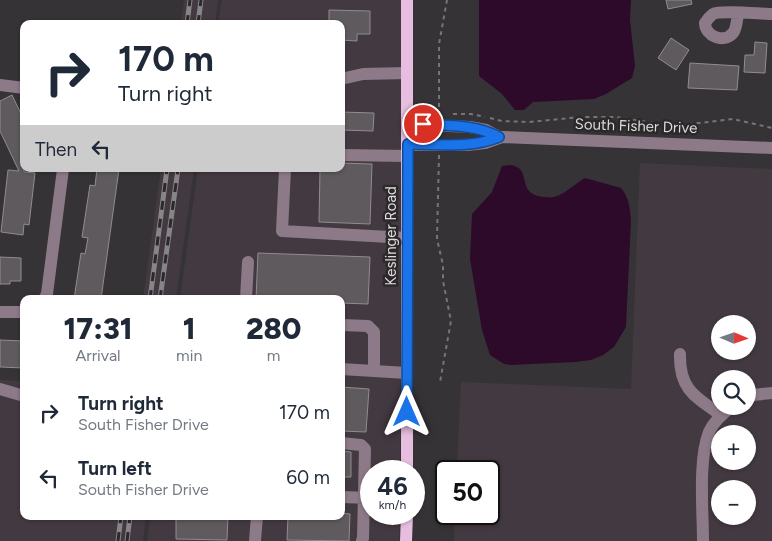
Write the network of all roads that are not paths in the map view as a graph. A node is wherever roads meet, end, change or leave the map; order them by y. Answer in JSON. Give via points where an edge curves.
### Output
{"nodes":[{"id":1,"x":407,"y":0,"type":"edge"},
{"id":2,"x":738,"y":13,"type":"dead end"},
{"id":3,"x":772,"y":14,"type":"edge"},
{"id":4,"x":407,"y":73,"type":"junction"},
{"id":5,"x":345,"y":78,"type":"edge"},
{"id":6,"x":0,"y":85,"type":"edge"},
{"id":7,"x":20,"y":88,"type":"edge"},
{"id":8,"x":407,"y":124,"type":"junction"},
{"id":9,"x":501,"y":137,"type":"junction"},
{"id":10,"x":772,"y":148,"type":"edge"},
{"id":11,"x":407,"y":150,"type":"junction"},
{"id":12,"x":345,"y":155,"type":"edge"},
{"id":13,"x":63,"y":172,"type":"edge"},
{"id":14,"x":285,"y":172,"type":"edge"},
{"id":15,"x":407,"y":238,"type":"junction"},
{"id":16,"x":248,"y":262,"type":"dead end"},
{"id":17,"x":46,"y":295,"type":"edge"},
{"id":18,"x":246,"y":295,"type":"edge"},
{"id":19,"x":0,"y":312,"type":"edge"},
{"id":20,"x":20,"y":312,"type":"edge"},
{"id":21,"x":345,"y":325,"type":"edge"},
{"id":22,"x":680,"y":354,"type":"dead end"},
{"id":23,"x":345,"y":369,"type":"edge"},
{"id":24,"x":374,"y":371,"type":"junction"},
{"id":25,"x":407,"y":373,"type":"junction"},
{"id":26,"x":0,"y":390,"type":"edge"},
{"id":27,"x":772,"y":393,"type":"edge"},
{"id":28,"x":20,"y":395,"type":"edge"},
{"id":29,"x":756,"y":396,"type":"edge"},
{"id":30,"x":711,"y":408,"type":"edge"},
{"id":31,"x":721,"y":415,"type":"edge"},
{"id":32,"x":345,"y":443,"type":"edge"},
{"id":33,"x":365,"y":460,"type":"edge"},
{"id":34,"x":407,"y":460,"type":"edge"},
{"id":35,"x":345,"y":497,"type":"edge"},
{"id":36,"x":360,"y":498,"type":"edge"},
{"id":37,"x":257,"y":520,"type":"edge"},
{"id":38,"x":364,"y":525,"type":"edge"},
{"id":39,"x":406,"y":525,"type":"edge"},
{"id":40,"x":255,"y":541,"type":"edge"},
{"id":41,"x":362,"y":541,"type":"edge"},
{"id":42,"x":406,"y":541,"type":"edge"},
{"id":43,"x":703,"y":541,"type":"edge"}],
"edges":[{"from":1,"to":4,"type":"main road","name":"Keslinger Road"},
{"from":2,"to":3,"type":"street"},
{"from":4,"to":5,"type":"street","via":[[363,74]]},
{"from":4,"to":8,"type":"main road","name":"Keslinger Road"},
{"from":6,"to":7,"type":"street"},
{"from":8,"to":9,"type":"street","name":"South Fisher Drive","via":[[470,127]]},
{"from":8,"to":11,"type":"main road","name":"Keslinger Road"},
{"from":9,"to":10,"type":"street","name":"South Fisher Drive"},
{"from":9,"to":11,"type":"street","name":"South Fisher Drive","via":[[468,146],[438,144]]},
{"from":11,"to":12,"type":"street","name":"South Fisher Drive"},
{"from":11,"to":15,"type":"main road","name":"Keslinger Road"},
{"from":13,"to":17,"type":"street"},
{"from":14,"to":15,"type":"street","via":[[282,232]]},
{"from":15,"to":25,"type":"main road","name":"Keslinger Road"},
{"from":16,"to":18,"type":"street"},
{"from":19,"to":20,"type":"street"},
{"from":21,"to":24,"type":"street","via":[[368,326],[374,332]]},
{"from":22,"to":30,"type":"street","via":[[684,384]]},
{"from":23,"to":24,"type":"street"},
{"from":24,"to":25,"type":"street"},
{"from":25,"to":34,"type":"main road","name":"Keslinger Road"},
{"from":26,"to":28,"type":"street"},
{"from":27,"to":29,"type":"street"},
{"from":31,"to":43,"type":"street","via":[[710,431],[705,450]]},
{"from":32,"to":33,"type":"street","via":[[361,445]]},
{"from":35,"to":36,"type":"street"},
{"from":37,"to":40,"type":"street"},
{"from":38,"to":41,"type":"street"},
{"from":39,"to":42,"type":"main road"}]}
